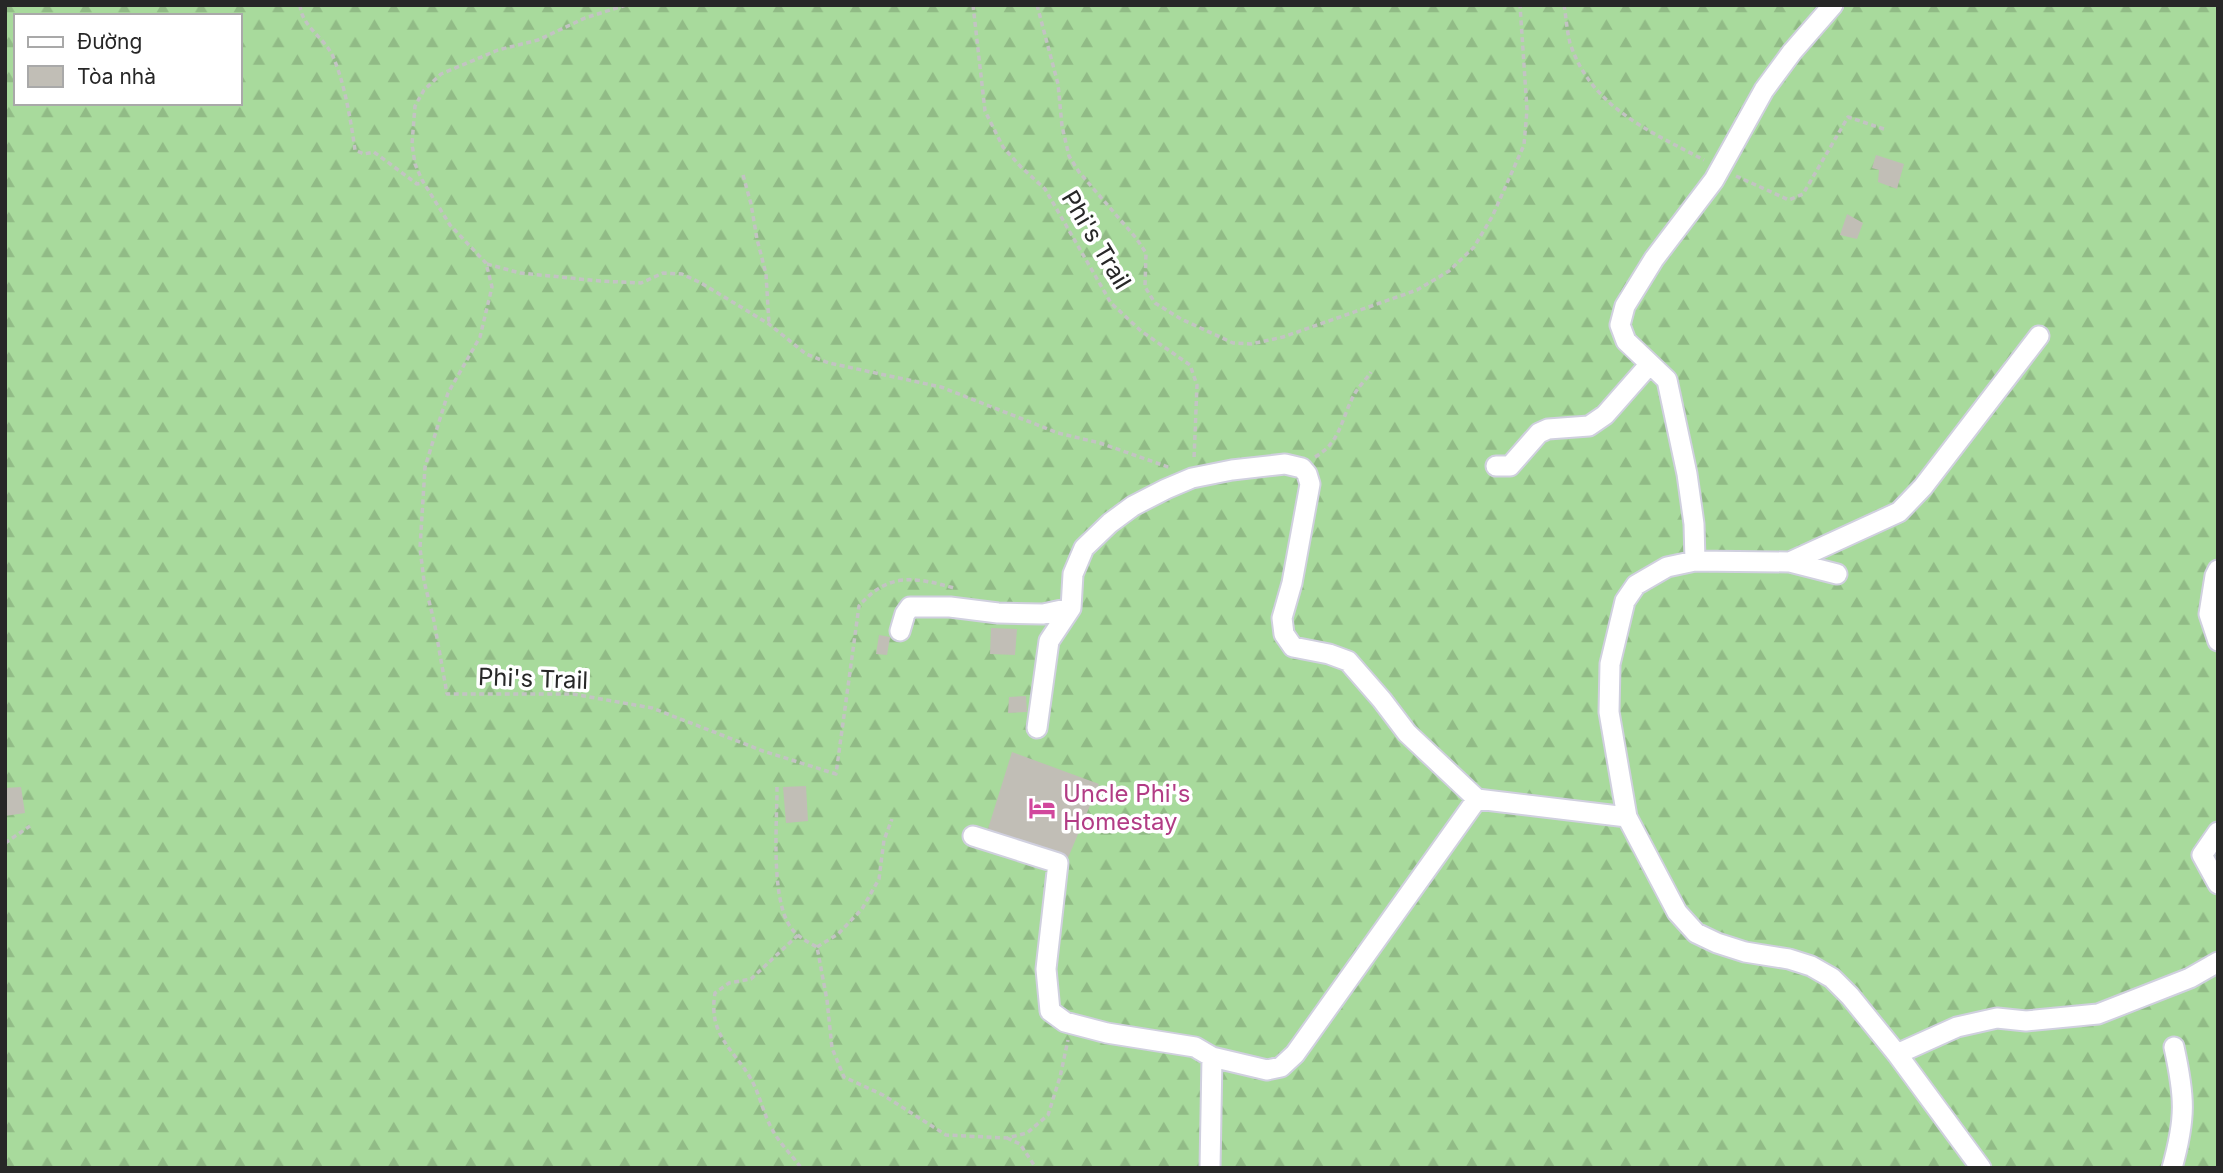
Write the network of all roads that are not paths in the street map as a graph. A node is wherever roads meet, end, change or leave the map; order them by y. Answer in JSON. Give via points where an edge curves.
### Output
{"nodes":[{"id":1,"x":1833,"y":5,"type":"edge"},
{"id":2,"x":2039,"y":336,"type":"dead end"},
{"id":3,"x":1649,"y":365,"type":"junction"},
{"id":4,"x":1496,"y":466,"type":"dead end"},
{"id":5,"x":1695,"y":561,"type":"junction"},
{"id":6,"x":1790,"y":562,"type":"junction"},
{"id":7,"x":2218,"y":570,"type":"edge"},
{"id":8,"x":1838,"y":574,"type":"dead end"},
{"id":9,"x":1070,"y":608,"type":"junction"},
{"id":10,"x":900,"y":631,"type":"dead end"},
{"id":11,"x":2218,"y":641,"type":"edge"},
{"id":12,"x":1037,"y":728,"type":"dead end"},
{"id":13,"x":1477,"y":799,"type":"junction"},
{"id":14,"x":1627,"y":817,"type":"junction"},
{"id":15,"x":2218,"y":832,"type":"edge"},
{"id":16,"x":973,"y":836,"type":"dead end"},
{"id":17,"x":2218,"y":884,"type":"edge"},
{"id":18,"x":2218,"y":962,"type":"edge"},
{"id":19,"x":2174,"y":1047,"type":"dead end"},
{"id":20,"x":1897,"y":1054,"type":"junction"},
{"id":21,"x":1212,"y":1057,"type":"junction"},
{"id":22,"x":1210,"y":1168,"type":"edge"},
{"id":23,"x":1981,"y":1168,"type":"edge"},
{"id":24,"x":2172,"y":1168,"type":"edge"}],
"edges":[{"from":1,"to":3,"type":"street","via":[[1764,90],[1721,169],[1625,306],[1620,325],[1626,341]]},
{"from":2,"to":6,"type":"street","via":[[1899,512]]},
{"from":3,"to":4,"type":"street","via":[[1605,415],[1589,426],[1548,429],[1532,439],[1510,466]]},
{"from":3,"to":5,"type":"street","via":[[1667,380],[1672,399],[1687,474]]},
{"from":5,"to":6,"type":"street"},
{"from":5,"to":14,"type":"street","via":[[1667,567],[1646,579],[1625,601],[1610,664],[1609,712]]},
{"from":6,"to":8,"type":"street"},
{"from":7,"to":11,"type":"street","via":[[2209,614]]},
{"from":9,"to":10,"type":"street","via":[[1043,614],[910,607]]},
{"from":9,"to":12,"type":"street","via":[[1049,641]]},
{"from":9,"to":13,"type":"street","via":[[1073,573],[1084,548],[1133,506],[1192,478],[1285,464],[1302,468],[1310,484],[1282,618],[1284,634],[1293,647],[1348,661],[1407,733]]},
{"from":13,"to":14,"type":"street"},
{"from":13,"to":21,"type":"street","via":[[1295,1054],[1281,1067],[1266,1070]]},
{"from":14,"to":20,"type":"street","via":[[1678,912],[1696,933],[1745,952],[1811,966],[1832,978]]},
{"from":15,"to":17,"type":"street","via":[[2202,855]]},
{"from":16,"to":21,"type":"street","via":[[1058,863],[1046,969],[1050,1011],[1065,1022],[1195,1047]]},
{"from":18,"to":20,"type":"street","via":[[2190,978],[2098,1014],[2026,1021],[1997,1018],[1957,1027]]},
{"from":19,"to":24,"type":"street","via":[[2184,1104]]},
{"from":20,"to":23,"type":"street"},
{"from":21,"to":22,"type":"street"}]}
